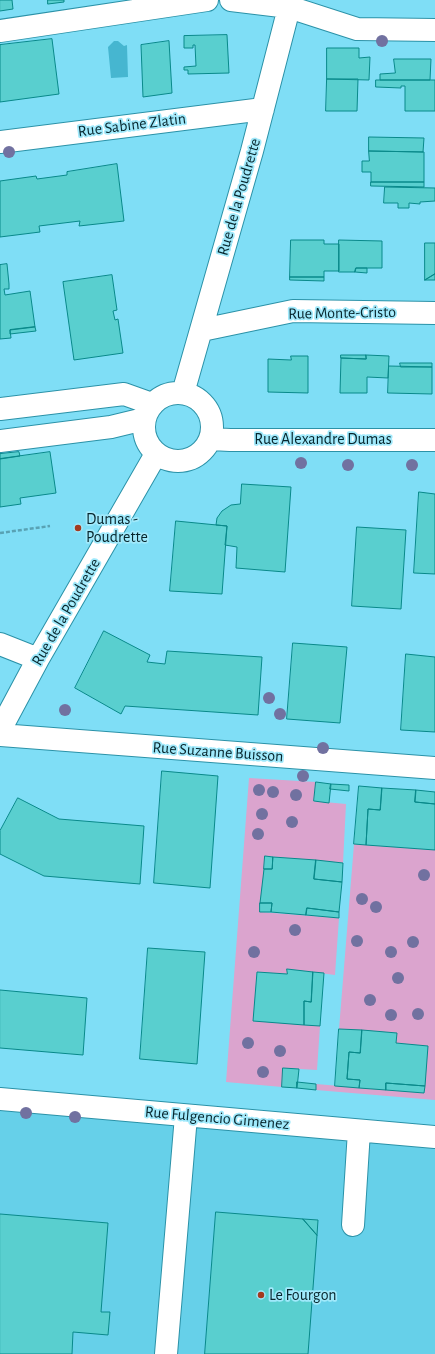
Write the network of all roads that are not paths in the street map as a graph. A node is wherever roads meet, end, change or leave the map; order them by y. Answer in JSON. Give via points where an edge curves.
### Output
{"nodes":[{"id":1,"x":207,"y":0,"type":"edge"},
{"id":2,"x":231,"y":0,"type":"edge"},
{"id":3,"x":290,"y":4,"type":"edge"},
{"id":4,"x":435,"y":30,"type":"edge"},
{"id":5,"x":0,"y":31,"type":"edge"},
{"id":6,"x":263,"y":108,"type":"junction"},
{"id":7,"x":0,"y":142,"type":"edge"},
{"id":8,"x":435,"y":313,"type":"edge"},
{"id":9,"x":202,"y":330,"type":"junction"},
{"id":10,"x":183,"y":393,"type":"junction"},
{"id":11,"x":0,"y":409,"type":"edge"},
{"id":12,"x":148,"y":412,"type":"junction"},
{"id":13,"x":211,"y":438,"type":"junction"},
{"id":14,"x":435,"y":440,"type":"edge"},
{"id":15,"x":0,"y":441,"type":"edge"},
{"id":16,"x":156,"y":454,"type":"junction"},
{"id":17,"x":0,"y":644,"type":"edge"},
{"id":18,"x":38,"y":659,"type":"junction"},
{"id":19,"x":1,"y":727,"type":"edge"},
{"id":20,"x":435,"y":768,"type":"edge"},
{"id":21,"x":0,"y":1099,"type":"edge"},
{"id":22,"x":186,"y":1116,"type":"junction"},
{"id":23,"x":359,"y":1131,"type":"junction"},
{"id":24,"x":435,"y":1137,"type":"edge"},
{"id":25,"x":353,"y":1225,"type":"dead end"},
{"id":26,"x":166,"y":1354,"type":"edge"}],
"edges":[{"from":1,"to":5,"type":"street"},
{"from":2,"to":3,"type":"street"},
{"from":3,"to":4,"type":"street","via":[[357,29]]},
{"from":3,"to":6,"type":"street","name":"Rue de la Poudrette"},
{"from":6,"to":7,"type":"street","name":"Rue Sabine Zlatin"},
{"from":6,"to":9,"type":"street","name":"Rue de la Poudrette"},
{"from":8,"to":9,"type":"street","name":"Rue Monte-Cristo","via":[[292,311]]},
{"from":9,"to":10,"type":"street","name":"Rue de la Poudrette"},
{"from":10,"to":12,"type":"street","via":[[166,395]]},
{"from":10,"to":13,"type":"street","via":[[194,396],[204,403],[213,424]]},
{"from":11,"to":12,"type":"street","via":[[124,394]]},
{"from":12,"to":15,"type":"street","via":[[111,427]]},
{"from":12,"to":16,"type":"street","via":[[143,428],[149,447]]},
{"from":13,"to":14,"type":"street","name":"Rue Alexandre Dumas"},
{"from":13,"to":16,"type":"street","via":[[199,454],[189,460],[166,460]]},
{"from":16,"to":18,"type":"street","name":"Rue de la Poudrette"},
{"from":17,"to":18,"type":"street"},
{"from":18,"to":19,"type":"street","name":"Rue de la Poudrette"},
{"from":19,"to":20,"type":"street","name":"Rue Suzanne Buisson"},
{"from":21,"to":22,"type":"street","name":"Rue Fulgencio Gimenez"},
{"from":22,"to":23,"type":"street","name":"Rue Fulgencio Gimenez"},
{"from":22,"to":26,"type":"street"},
{"from":23,"to":24,"type":"street","name":"Rue Fulgencio Gimenez"},
{"from":23,"to":25,"type":"street"}]}
